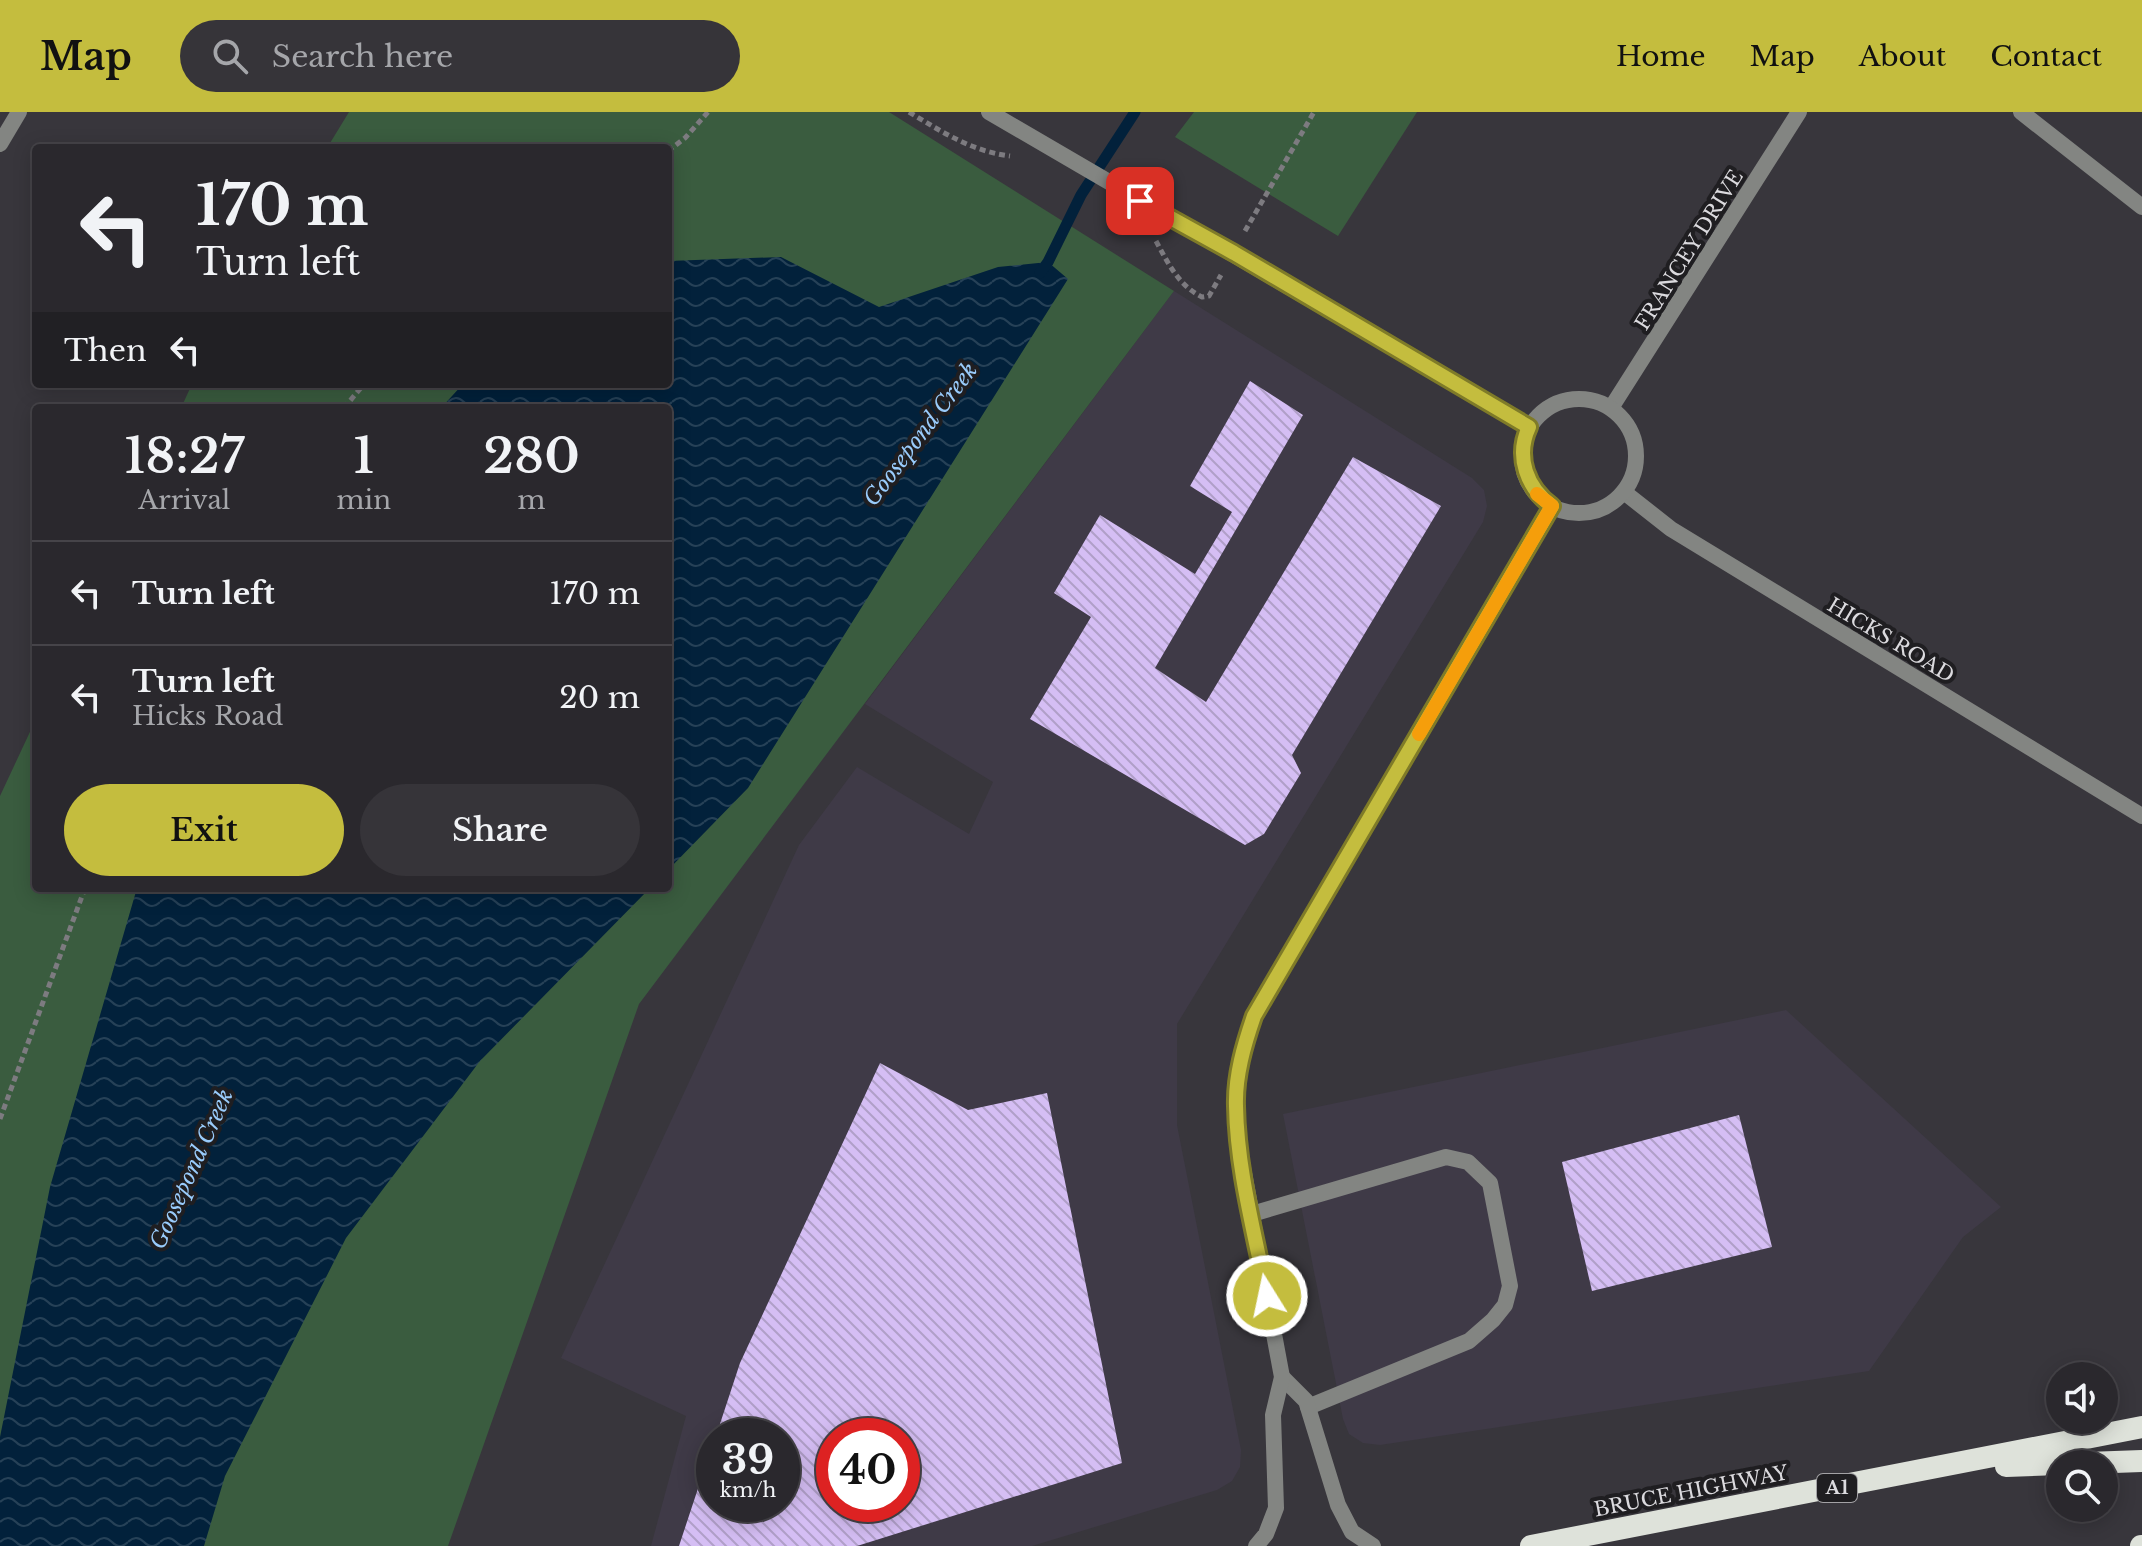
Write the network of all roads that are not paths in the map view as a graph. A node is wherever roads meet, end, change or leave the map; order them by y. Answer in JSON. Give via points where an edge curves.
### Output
{"nodes":[{"id":1,"x":19,"y":112,"type":"edge"},
{"id":2,"x":989,"y":112,"type":"edge"},
{"id":3,"x":1799,"y":112,"type":"edge"},
{"id":4,"x":2021,"y":112,"type":"edge"},
{"id":5,"x":0,"y":144,"type":"edge"},
{"id":6,"x":2142,"y":207,"type":"edge"},
{"id":7,"x":1611,"y":408,"type":"junction"},
{"id":8,"x":1529,"y":427,"type":"junction"},
{"id":9,"x":1624,"y":492,"type":"junction"},
{"id":10,"x":1552,"y":506,"type":"junction"},
{"id":11,"x":2142,"y":816,"type":"edge"},
{"id":12,"x":1252,"y":1214,"type":"junction"},
{"id":13,"x":1282,"y":1377,"type":"junction"},
{"id":14,"x":1308,"y":1407,"type":"junction"},
{"id":15,"x":2142,"y":1427,"type":"edge"},
{"id":16,"x":2142,"y":1461,"type":"edge"},
{"id":17,"x":1945,"y":1468,"type":"junction"},
{"id":18,"x":1256,"y":1546,"type":"edge"},
{"id":19,"x":1373,"y":1546,"type":"edge"},
{"id":20,"x":1531,"y":1546,"type":"edge"}],
"edges":[{"from":1,"to":5,"type":"street"},
{"from":2,"to":8,"type":"street"},
{"from":3,"to":7,"type":"street","name":"FRANCEY DRIVE"},
{"from":4,"to":6,"type":"street"},
{"from":7,"to":8,"type":"street","via":[[1584,399],[1564,401],[1542,412]]},
{"from":7,"to":9,"type":"street","via":[[1632,435],[1636,455]]},
{"from":8,"to":10,"type":"street","via":[[1522,452],[1528,481]]},
{"from":9,"to":10,"type":"street","via":[[1597,510],[1571,512]]},
{"from":9,"to":11,"type":"street","name":"HICKS ROAD","via":[[1671,529]]},
{"from":10,"to":12,"type":"street","via":[[1254,1016],[1235,1104]]},
{"from":12,"to":13,"type":"street"},
{"from":12,"to":14,"type":"street","via":[[1446,1157],[1468,1162],[1490,1183],[1510,1286],[1505,1305],[1493,1320],[1469,1341]]},
{"from":13,"to":14,"type":"street"},
{"from":13,"to":18,"type":"street","via":[[1273,1415],[1276,1508]]},
{"from":14,"to":19,"type":"street","via":[[1338,1505],[1352,1532]]},
{"from":15,"to":17,"type":"highway","name":"BRUCE HIGHWAY","number":"A1"},
{"from":16,"to":17,"type":"highway"},
{"from":17,"to":20,"type":"highway","name":"BRUCE HIGHWAY","number":"A1"}]}
